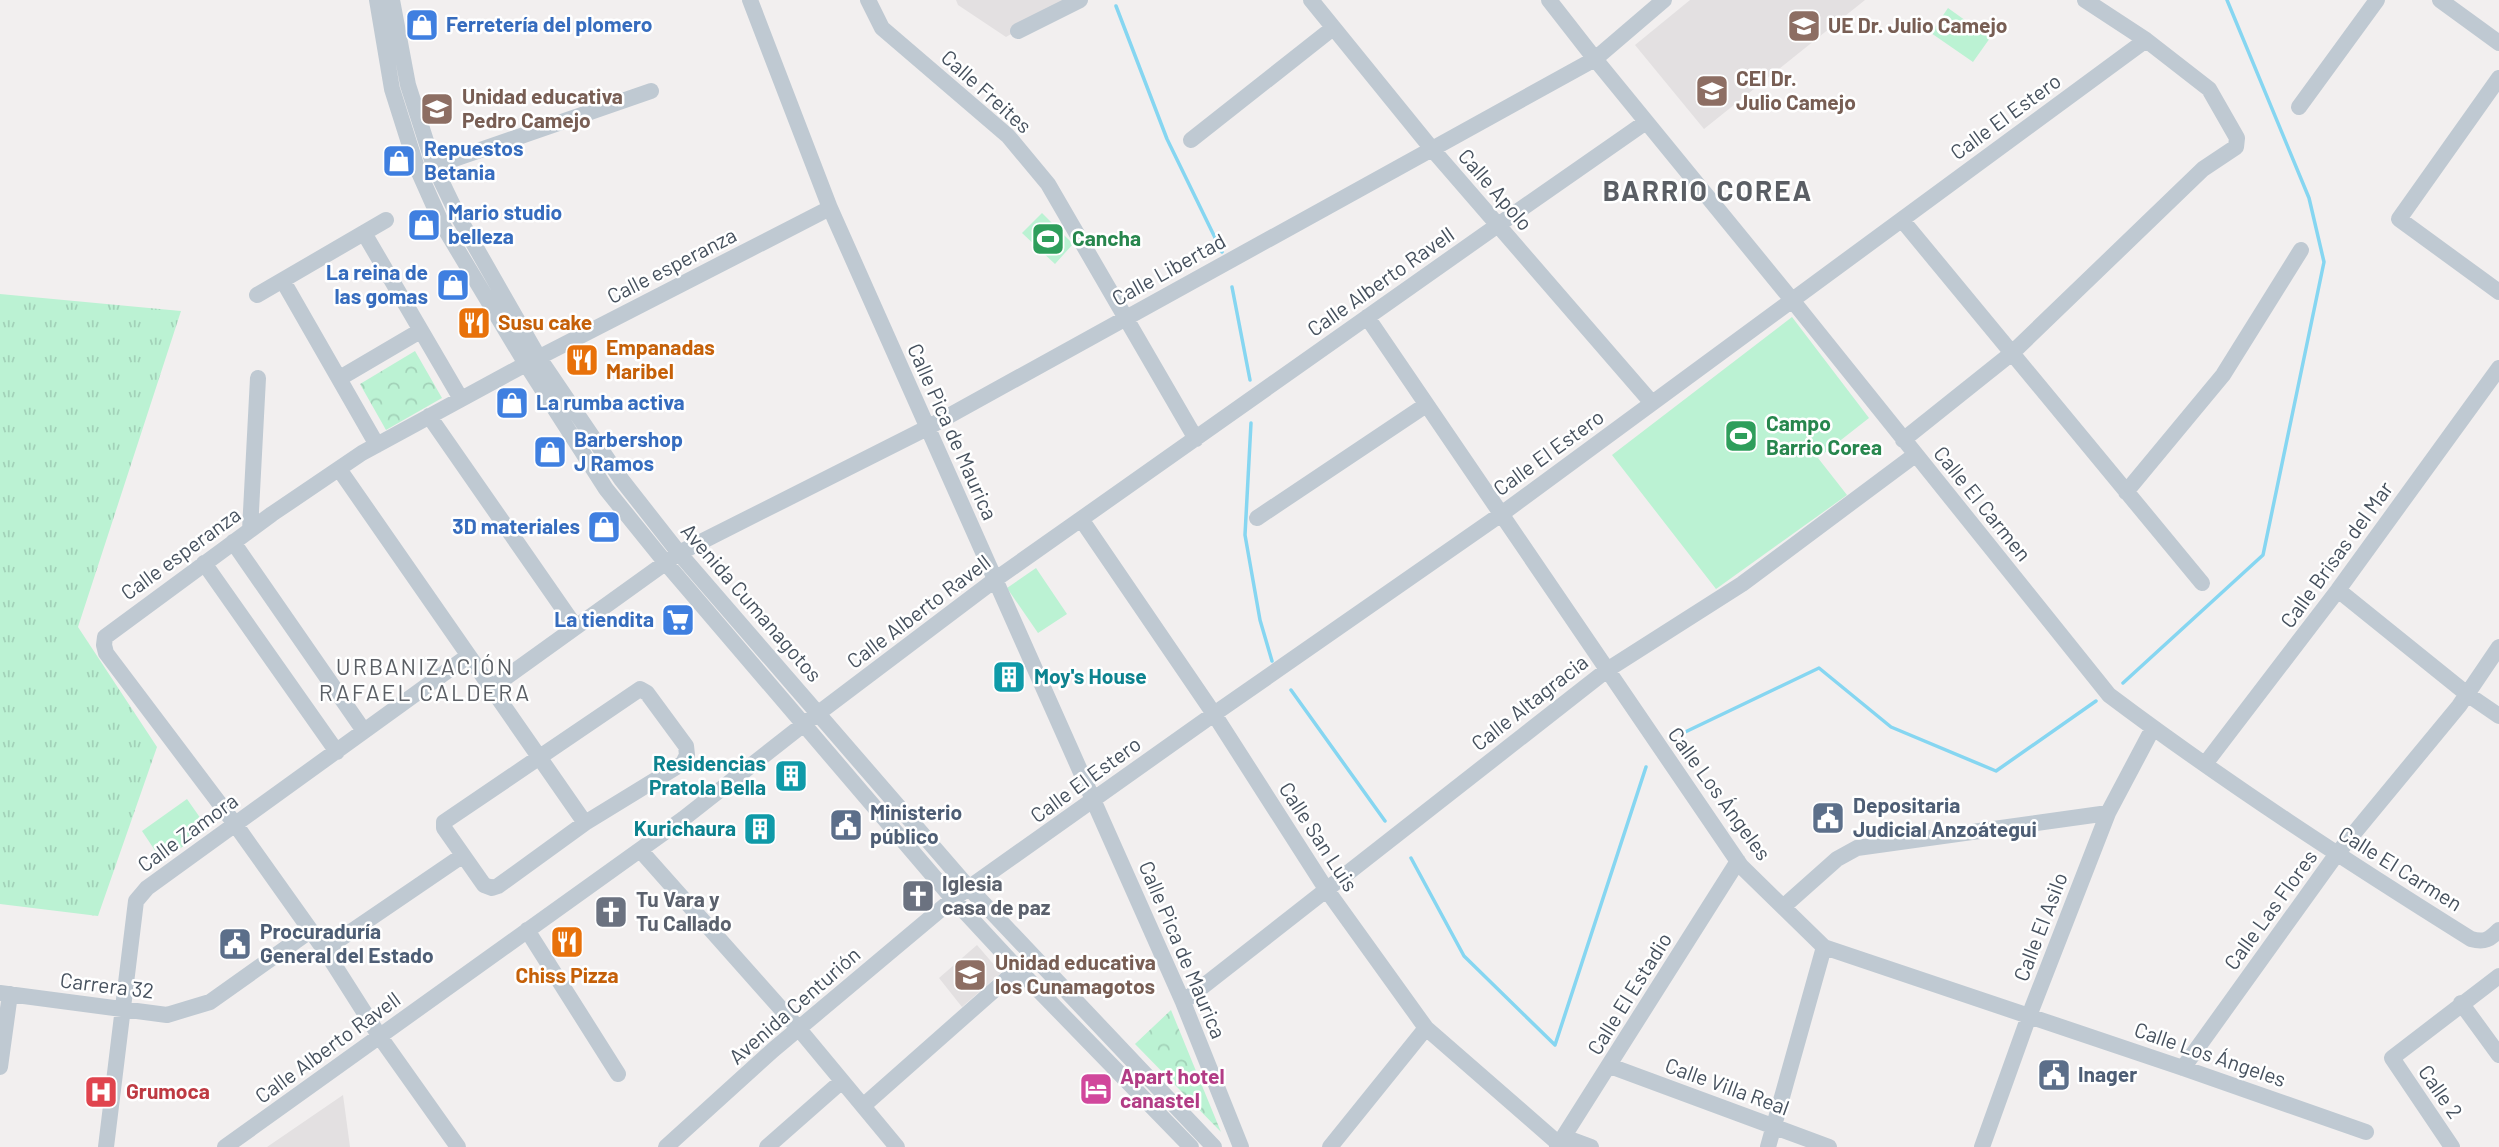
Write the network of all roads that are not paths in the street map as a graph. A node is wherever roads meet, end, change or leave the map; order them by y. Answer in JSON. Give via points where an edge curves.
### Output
{"nodes":[{"id":1,"x":377,"y":0,"type":"edge"},
{"id":2,"x":392,"y":0,"type":"edge"},
{"id":3,"x":750,"y":0,"type":"edge"},
{"id":4,"x":868,"y":0,"type":"edge"},
{"id":5,"x":1080,"y":0,"type":"edge"},
{"id":6,"x":1311,"y":0,"type":"edge"},
{"id":7,"x":1549,"y":0,"type":"edge"},
{"id":8,"x":1664,"y":0,"type":"edge"},
{"id":9,"x":2085,"y":0,"type":"edge"},
{"id":10,"x":2377,"y":0,"type":"edge"},
{"id":11,"x":2440,"y":0,"type":"edge"},
{"id":12,"x":1333,"y":28,"type":"junction"},
{"id":13,"x":1018,"y":31,"type":"dead end"},
{"id":14,"x":2146,"y":40,"type":"junction"},
{"id":15,"x":2499,"y":43,"type":"edge"},
{"id":16,"x":1595,"y":59,"type":"junction"},
{"id":17,"x":2499,"y":78,"type":"edge"},
{"id":18,"x":651,"y":91,"type":"dead end"},
{"id":19,"x":2299,"y":107,"type":"dead end"},
{"id":20,"x":1647,"y":122,"type":"junction"},
{"id":21,"x":1191,"y":140,"type":"dead end"},
{"id":22,"x":1432,"y":149,"type":"junction"},
{"id":23,"x":434,"y":166,"type":"junction"},
{"id":24,"x":830,"y":208,"type":"junction"},
{"id":25,"x":386,"y":220,"type":"dead end"},
{"id":26,"x":1902,"y":220,"type":"junction"},
{"id":27,"x":1497,"y":225,"type":"junction"},
{"id":28,"x":364,"y":233,"type":"junction"},
{"id":29,"x":2301,"y":250,"type":"dead end"},
{"id":30,"x":283,"y":281,"type":"junction"},
{"id":31,"x":2499,"y":292,"type":"edge"},
{"id":32,"x":257,"y":295,"type":"dead end"},
{"id":33,"x":1792,"y":300,"type":"junction"},
{"id":34,"x":1126,"y":317,"type":"junction"},
{"id":35,"x":1367,"y":317,"type":"junction"},
{"id":36,"x":420,"y":331,"type":"junction"},
{"id":37,"x":2012,"y":353,"type":"junction"},
{"id":38,"x":532,"y":361,"type":"junction"},
{"id":39,"x":2499,"y":368,"type":"edge"},
{"id":40,"x":258,"y":378,"type":"dead end"},
{"id":41,"x":340,"y":378,"type":"junction"},
{"id":42,"x":461,"y":399,"type":"junction"},
{"id":43,"x":1653,"y":403,"type":"junction"},
{"id":44,"x":1426,"y":405,"type":"junction"},
{"id":45,"x":429,"y":415,"type":"junction"},
{"id":46,"x":927,"y":428,"type":"junction"},
{"id":47,"x":1196,"y":439,"type":"junction"},
{"id":48,"x":1903,"y":440,"type":"junction"},
{"id":49,"x":377,"y":445,"type":"junction"},
{"id":50,"x":1915,"y":455,"type":"junction"},
{"id":51,"x":339,"y":469,"type":"junction"},
{"id":52,"x":2126,"y":492,"type":"junction"},
{"id":53,"x":1500,"y":515,"type":"junction"},
{"id":54,"x":1257,"y":518,"type":"dead end"},
{"id":55,"x":1081,"y":519,"type":"junction"},
{"id":56,"x":250,"y":530,"type":"junction"},
{"id":57,"x":233,"y":542,"type":"junction"},
{"id":58,"x":672,"y":558,"type":"junction"},
{"id":59,"x":204,"y":563,"type":"junction"},
{"id":60,"x":996,"y":579,"type":"junction"},
{"id":61,"x":2202,"y":583,"type":"dead end"},
{"id":62,"x":2338,"y":590,"type":"junction"},
{"id":63,"x":575,"y":626,"type":"junction"},
{"id":64,"x":2499,"y":647,"type":"edge"},
{"id":65,"x":468,"y":656,"type":"junction"},
{"id":66,"x":1607,"y":670,"type":"junction"},
{"id":67,"x":491,"y":688,"type":"junction"},
{"id":68,"x":2467,"y":694,"type":"junction"},
{"id":69,"x":819,"y":713,"type":"junction"},
{"id":70,"x":1214,"y":714,"type":"junction"},
{"id":71,"x":2499,"y":716,"type":"edge"},
{"id":72,"x":804,"y":724,"type":"junction"},
{"id":73,"x":2153,"y":728,"type":"junction"},
{"id":74,"x":364,"y":731,"type":"junction"},
{"id":75,"x":337,"y":752,"type":"junction"},
{"id":76,"x":538,"y":756,"type":"junction"},
{"id":77,"x":2205,"y":764,"type":"junction"},
{"id":78,"x":1094,"y":801,"type":"junction"},
{"id":79,"x":2108,"y":813,"type":"junction"},
{"id":80,"x":585,"y":823,"type":"junction"},
{"id":81,"x":235,"y":824,"type":"junction"},
{"id":82,"x":640,"y":850,"type":"junction"},
{"id":83,"x":2336,"y":855,"type":"junction"},
{"id":84,"x":462,"y":856,"type":"junction"},
{"id":85,"x":1738,"y":862,"type":"junction"},
{"id":86,"x":969,"y":888,"type":"junction"},
{"id":87,"x":1326,"y":889,"type":"junction"},
{"id":88,"x":953,"y":899,"type":"junction"},
{"id":89,"x":1783,"y":907,"type":"junction"},
{"id":90,"x":527,"y":930,"type":"junction"},
{"id":91,"x":2499,"y":930,"type":"edge"},
{"id":92,"x":310,"y":932,"type":"junction"},
{"id":93,"x":1824,"y":947,"type":"junction"},
{"id":94,"x":324,"y":950,"type":"junction"},
{"id":95,"x":1017,"y":969,"type":"junction"},
{"id":96,"x":2499,"y":976,"type":"edge"},
{"id":97,"x":5,"y":993,"type":"edge"},
{"id":98,"x":1183,"y":1002,"type":"junction"},
{"id":99,"x":2461,"y":1003,"type":"junction"},
{"id":100,"x":122,"y":1009,"type":"junction"},
{"id":101,"x":2029,"y":1016,"type":"junction"},
{"id":102,"x":1426,"y":1028,"type":"junction"},
{"id":103,"x":799,"y":1030,"type":"junction"},
{"id":104,"x":380,"y":1037,"type":"junction"},
{"id":105,"x":2499,"y":1055,"type":"edge"},
{"id":106,"x":1610,"y":1066,"type":"junction"},
{"id":107,"x":0,"y":1067,"type":"edge"},
{"id":108,"x":2183,"y":1068,"type":"junction"},
{"id":109,"x":618,"y":1074,"type":"dead end"},
{"id":110,"x":842,"y":1082,"type":"junction"},
{"id":111,"x":863,"y":1106,"type":"junction"},
{"id":112,"x":1773,"y":1126,"type":"junction"},
{"id":113,"x":2366,"y":1132,"type":"dead end"},
{"id":114,"x":1560,"y":1143,"type":"edge"},
{"id":115,"x":106,"y":1147,"type":"edge"},
{"id":116,"x":225,"y":1147,"type":"edge"},
{"id":117,"x":458,"y":1147,"type":"edge"},
{"id":118,"x":666,"y":1147,"type":"edge"},
{"id":119,"x":767,"y":1147,"type":"edge"},
{"id":120,"x":897,"y":1147,"type":"edge"},
{"id":121,"x":1191,"y":1147,"type":"edge"},
{"id":122,"x":1214,"y":1147,"type":"edge"},
{"id":123,"x":1241,"y":1147,"type":"edge"},
{"id":124,"x":1330,"y":1147,"type":"edge"},
{"id":125,"x":1591,"y":1147,"type":"edge"},
{"id":126,"x":1768,"y":1147,"type":"edge"},
{"id":127,"x":1829,"y":1147,"type":"edge"},
{"id":128,"x":1982,"y":1147,"type":"edge"},
{"id":129,"x":2452,"y":1147,"type":"edge"}],
"edges":[{"from":1,"to":38,"type":"street","name":"Avenida Cumanagotos","via":[[392,89],[417,168],[442,224]]},
{"from":2,"to":23,"type":"street","name":"Avenida Cumanagotos","via":[[408,85]]},
{"from":3,"to":24,"type":"street","name":"Calle Pica de Maurica"},
{"from":4,"to":34,"type":"street","name":"Calle Freites","via":[[882,28],[1008,136],[1048,184]]},
{"from":5,"to":13,"type":"street"},
{"from":6,"to":12,"type":"street","name":"Calle Apolo"},
{"from":7,"to":16,"type":"street","name":"Calle El Carmen"},
{"from":8,"to":16,"type":"street","name":"Calle Libertad"},
{"from":9,"to":14,"type":"street"},
{"from":10,"to":19,"type":"street"},
{"from":11,"to":15,"type":"street"},
{"from":12,"to":21,"type":"street"},
{"from":12,"to":22,"type":"street","name":"Calle Apolo"},
{"from":14,"to":26,"type":"street","name":"Calle El Estero"},
{"from":14,"to":37,"type":"street","via":[[2209,89],[2237,138],[2236,147],[2203,169]]},
{"from":16,"to":20,"type":"street","name":"Calle El Carmen"},
{"from":16,"to":22,"type":"street","name":"Calle Libertad"},
{"from":17,"to":31,"type":"street","via":[[2399,219]]},
{"from":18,"to":23,"type":"street"},
{"from":20,"to":27,"type":"street","name":"Calle Alberto Ravell"},
{"from":20,"to":33,"type":"street","name":"Calle El Carmen"},
{"from":22,"to":27,"type":"street","name":"Calle Apolo"},
{"from":22,"to":34,"type":"street","name":"Calle Libertad"},
{"from":23,"to":38,"type":"street","name":"Avenida Cumanagotos"},
{"from":24,"to":38,"type":"street","name":"Calle esperanza"},
{"from":24,"to":46,"type":"street","name":"Calle Pica de Maurica"},
{"from":25,"to":28,"type":"street"},
{"from":26,"to":33,"type":"street","name":"Calle El Estero"},
{"from":26,"to":37,"type":"street"},
{"from":27,"to":35,"type":"street","name":"Calle Alberto Ravell"},
{"from":27,"to":43,"type":"street","name":"Calle Apolo"},
{"from":28,"to":30,"type":"street"},
{"from":28,"to":36,"type":"street"},
{"from":29,"to":52,"type":"street","via":[[2223,375]]},
{"from":30,"to":32,"type":"street"},
{"from":30,"to":41,"type":"street"},
{"from":33,"to":43,"type":"street","name":"Calle El Estero"},
{"from":33,"to":48,"type":"street","name":"Calle El Carmen"},
{"from":34,"to":46,"type":"street","name":"Calle Libertad"},
{"from":34,"to":47,"type":"street","name":"Calle Freites"},
{"from":35,"to":44,"type":"street","name":"Calle Los Ángeles"},
{"from":35,"to":47,"type":"street","name":"Calle Alberto Ravell"},
{"from":36,"to":41,"type":"street"},
{"from":36,"to":42,"type":"street"},
{"from":37,"to":48,"type":"street"},
{"from":37,"to":52,"type":"street"},
{"from":38,"to":42,"type":"street","name":"Calle esperanza"},
{"from":38,"to":58,"type":"street","name":"Avenida Cumanagotos","via":[[606,489]]},
{"from":39,"to":62,"type":"street","name":"Calle Brisas del Mar"},
{"from":40,"to":56,"type":"street"},
{"from":41,"to":49,"type":"street"},
{"from":42,"to":45,"type":"street","name":"Calle esperanza"},
{"from":43,"to":53,"type":"street","name":"Calle El Estero"},
{"from":44,"to":53,"type":"street","name":"Calle Los Ángeles"},
{"from":44,"to":54,"type":"street"},
{"from":45,"to":49,"type":"street","name":"Calle esperanza"},
{"from":45,"to":63,"type":"street"},
{"from":46,"to":58,"type":"street","name":"Calle Libertad"},
{"from":46,"to":60,"type":"street","name":"Calle Pica de Maurica"},
{"from":47,"to":55,"type":"street","name":"Calle Alberto Ravell"},
{"from":48,"to":50,"type":"street","name":"Calle El Carmen"},
{"from":49,"to":51,"type":"street","name":"Calle esperanza"},
{"from":50,"to":66,"type":"street","name":"Calle Altagracia","via":[[1742,584]]},
{"from":50,"to":73,"type":"street","name":"Calle El Carmen","via":[[2109,695]]},
{"from":51,"to":56,"type":"street","name":"Calle esperanza"},
{"from":51,"to":65,"type":"street"},
{"from":52,"to":61,"type":"street"},
{"from":53,"to":66,"type":"street","name":"Calle Los Ángeles"},
{"from":53,"to":70,"type":"street","name":"Calle El Estero"},
{"from":55,"to":60,"type":"street","name":"Calle Alberto Ravell"},
{"from":55,"to":70,"type":"street","name":"Calle San Luis"},
{"from":56,"to":57,"type":"street","name":"Calle esperanza"},
{"from":57,"to":59,"type":"street","name":"Calle esperanza"},
{"from":57,"to":74,"type":"street"},
{"from":58,"to":63,"type":"street","name":"Calle Libertad"},
{"from":58,"to":69,"type":"street","name":"Avenida Cumanagotos"},
{"from":58,"to":72,"type":"street","name":"Avenida Cumanagotos"},
{"from":59,"to":75,"type":"street"},
{"from":59,"to":81,"type":"street","name":"Calle esperanza","via":[[105,637],[104,645]]},
{"from":60,"to":69,"type":"street","name":"Calle Alberto Ravell"},
{"from":60,"to":78,"type":"street","name":"Calle Pica de Maurica"},
{"from":62,"to":68,"type":"street"},
{"from":62,"to":77,"type":"street","name":"Calle Brisas del Mar"},
{"from":63,"to":67,"type":"street","name":"Calle Libertad"},
{"from":64,"to":68,"type":"street","name":"Calle Las Flores"},
{"from":65,"to":67,"type":"street"},
{"from":65,"to":74,"type":"street","name":"Calle Zamora"},
{"from":66,"to":85,"type":"street","name":"Calle Los Ángeles"},
{"from":66,"to":87,"type":"street","name":"Calle Altagracia"},
{"from":67,"to":76,"type":"street"},
{"from":68,"to":71,"type":"street"},
{"from":68,"to":83,"type":"street","name":"Calle Las Flores"},
{"from":69,"to":72,"type":"street","name":"Calle Alberto Ravell"},
{"from":69,"to":86,"type":"street","name":"Avenida Cumanagotos"},
{"from":70,"to":78,"type":"street","name":"Calle El Estero"},
{"from":70,"to":87,"type":"street","name":"Calle San Luis"},
{"from":72,"to":82,"type":"street","name":"Calle Alberto Ravell"},
{"from":72,"to":88,"type":"street","name":"Avenida Cumanagotos"},
{"from":73,"to":77,"type":"street","name":"Calle El Carmen"},
{"from":73,"to":79,"type":"street","name":"Calle El Asilo"},
{"from":74,"to":75,"type":"street","name":"Calle Zamora"},
{"from":75,"to":81,"type":"street","name":"Calle Zamora"},
{"from":76,"to":80,"type":"street"},
{"from":76,"to":80,"type":"street","via":[[640,689],[686,746],[683,763]]},
{"from":76,"to":84,"type":"street","via":[[444,822]]},
{"from":77,"to":83,"type":"street","name":"Calle El Carmen"},
{"from":78,"to":86,"type":"street","name":"Calle El Estero"},
{"from":78,"to":98,"type":"street","name":"Calle Pica de Maurica"},
{"from":79,"to":89,"type":"street","via":[[1857,848],[1837,859]]},
{"from":79,"to":101,"type":"street","name":"Calle El Asilo"},
{"from":80,"to":84,"type":"street","via":[[492,888],[484,885]]},
{"from":81,"to":92,"type":"street","name":"Calle esperanza"},
{"from":81,"to":100,"type":"street","name":"Calle Zamora","via":[[147,888],[136,901]]},
{"from":82,"to":90,"type":"street","name":"Calle Alberto Ravell"},
{"from":82,"to":103,"type":"street"},
{"from":83,"to":91,"type":"street","name":"Calle El Carmen","via":[[2471,939],[2488,940]]},
{"from":83,"to":108,"type":"street","name":"Calle Las Flores"},
{"from":84,"to":94,"type":"street"},
{"from":85,"to":89,"type":"street","name":"Calle Los Ángeles"},
{"from":85,"to":106,"type":"street","name":"Calle El Estadio"},
{"from":86,"to":88,"type":"street","name":"Calle El Estero"},
{"from":86,"to":122,"type":"street","name":"Avenida Cumanagotos"},
{"from":87,"to":98,"type":"street","name":"Calle Altagracia"},
{"from":87,"to":102,"type":"street","name":"Calle San Luis"},
{"from":88,"to":95,"type":"street","name":"Avenida Cumanagotos"},
{"from":88,"to":103,"type":"street","name":"Avenida Centurión"},
{"from":89,"to":93,"type":"street","name":"Calle Los Ángeles"},
{"from":90,"to":104,"type":"street","name":"Calle Alberto Ravell"},
{"from":90,"to":109,"type":"street"},
{"from":92,"to":94,"type":"street","name":"Calle esperanza"},
{"from":92,"to":100,"type":"street","name":"Carrera 32","via":[[210,1002],[167,1015]]},
{"from":93,"to":101,"type":"street","name":"Calle Los Ángeles"},
{"from":93,"to":112,"type":"street"},
{"from":94,"to":104,"type":"street","name":"Calle esperanza"},
{"from":95,"to":111,"type":"street"},
{"from":95,"to":121,"type":"street","name":"Avenida Cumanagotos"},
{"from":96,"to":99,"type":"street"},
{"from":97,"to":100,"type":"street","name":"Carrera 32"},
{"from":97,"to":107,"type":"street"},
{"from":98,"to":123,"type":"street","name":"Calle Pica de Maurica"},
{"from":99,"to":105,"type":"street"},
{"from":99,"to":129,"type":"street","name":"Calle 2","via":[[2393,1055]]},
{"from":100,"to":115,"type":"street","name":"Calle Zamora"},
{"from":101,"to":108,"type":"street","name":"Calle Los Ángeles"},
{"from":101,"to":128,"type":"street","name":"Calle El Asilo"},
{"from":102,"to":114,"type":"street","name":"Calle San Luis"},
{"from":102,"to":124,"type":"street"},
{"from":103,"to":110,"type":"street"},
{"from":103,"to":118,"type":"street","name":"Avenida Centurión"},
{"from":104,"to":116,"type":"street","name":"Calle Alberto Ravell"},
{"from":104,"to":117,"type":"street","name":"Calle esperanza"},
{"from":106,"to":112,"type":"street","name":"Calle Villa Real"},
{"from":106,"to":114,"type":"street","name":"Calle El Estadio"},
{"from":108,"to":113,"type":"street","name":"Calle Los Ángeles"},
{"from":110,"to":111,"type":"street"},
{"from":110,"to":119,"type":"street"},
{"from":111,"to":120,"type":"street"},
{"from":112,"to":126,"type":"street"},
{"from":112,"to":127,"type":"street","name":"Calle Villa Real"},
{"from":114,"to":125,"type":"street","name":"Calle San Luis"}]}
